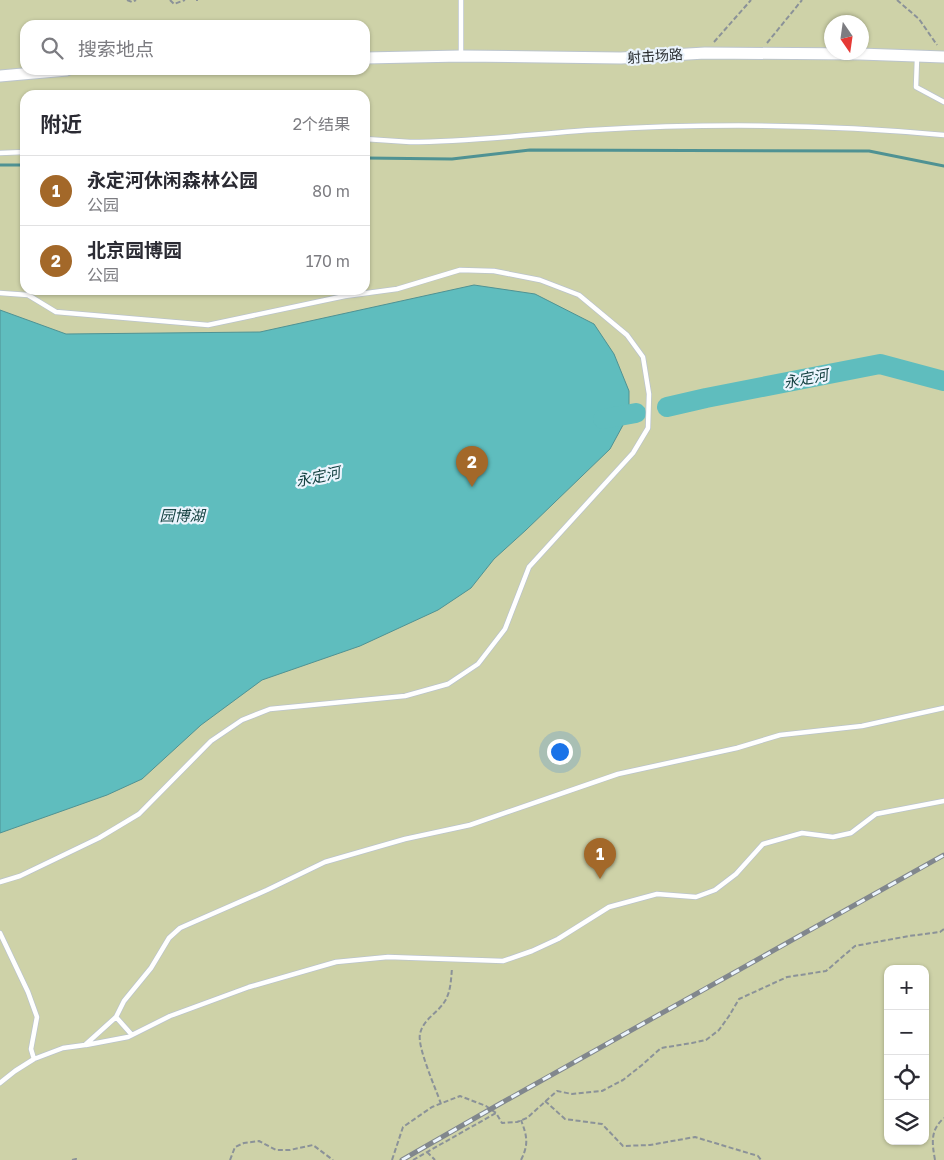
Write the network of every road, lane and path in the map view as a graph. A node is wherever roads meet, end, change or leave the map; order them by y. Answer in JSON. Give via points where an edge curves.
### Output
{"nodes":[{"id":1,"x":127,"y":0,"type":"edge"},
{"id":2,"x":136,"y":0,"type":"edge"},
{"id":3,"x":170,"y":0,"type":"edge"},
{"id":4,"x":185,"y":0,"type":"edge"},
{"id":5,"x":461,"y":0,"type":"edge"},
{"id":6,"x":750,"y":0,"type":"edge"},
{"id":7,"x":802,"y":0,"type":"edge"},
{"id":8,"x":897,"y":0,"type":"edge"},
{"id":9,"x":942,"y":52,"type":"edge"},
{"id":10,"x":705,"y":53,"type":"junction"},
{"id":11,"x":759,"y":53,"type":"junction"},
{"id":12,"x":461,"y":56,"type":"junction"},
{"id":13,"x":917,"y":56,"type":"junction"},
{"id":14,"x":370,"y":58,"type":"edge"},
{"id":15,"x":20,"y":74,"type":"edge"},
{"id":16,"x":0,"y":76,"type":"edge"},
{"id":17,"x":944,"y":102,"type":"edge"},
{"id":18,"x":944,"y":135,"type":"edge"},
{"id":19,"x":370,"y":138,"type":"edge"},
{"id":20,"x":20,"y":152,"type":"edge"},
{"id":21,"x":0,"y":153,"type":"edge"},
{"id":22,"x":0,"y":293,"type":"edge"},
{"id":23,"x":370,"y":293,"type":"edge"},
{"id":24,"x":20,"y":294,"type":"edge"},
{"id":25,"x":28,"y":295,"type":"edge"},
{"id":26,"x":352,"y":295,"type":"edge"},
{"id":27,"x":944,"y":708,"type":"edge"},
{"id":28,"x":943,"y":800,"type":"edge"},
{"id":29,"x":0,"y":882,"type":"edge"},
{"id":30,"x":944,"y":929,"type":"edge"},
{"id":31,"x":0,"y":933,"type":"edge"},
{"id":32,"x":452,"y":960,"type":"junction"},
{"id":33,"x":116,"y":1017,"type":"junction"},
{"id":34,"x":132,"y":1035,"type":"junction"},
{"id":35,"x":85,"y":1045,"type":"junction"},
{"id":36,"x":34,"y":1059,"type":"junction"},
{"id":37,"x":0,"y":1083,"type":"edge"},
{"id":38,"x":545,"y":1101,"type":"junction"},
{"id":39,"x":441,"y":1104,"type":"junction"},
{"id":40,"x":496,"y":1112,"type":"junction"},
{"id":41,"x":944,"y":1118,"type":"edge"},
{"id":42,"x":522,"y":1120,"type":"junction"},
{"id":43,"x":427,"y":1152,"type":"junction"},
{"id":44,"x":72,"y":1160,"type":"edge"},
{"id":45,"x":79,"y":1160,"type":"edge"},
{"id":46,"x":230,"y":1160,"type":"edge"},
{"id":47,"x":333,"y":1160,"type":"edge"},
{"id":48,"x":392,"y":1160,"type":"edge"},
{"id":49,"x":413,"y":1160,"type":"edge"},
{"id":50,"x":435,"y":1160,"type":"edge"},
{"id":51,"x":521,"y":1160,"type":"edge"},
{"id":52,"x":761,"y":1160,"type":"edge"},
{"id":53,"x":935,"y":1160,"type":"edge"}],
"edges":[{"from":1,"to":2,"type":"path"},
{"from":3,"to":4,"type":"path","via":[[174,4]]},
{"from":5,"to":12,"type":"lane"},
{"from":6,"to":10,"type":"path"},
{"from":7,"to":11,"type":"path"},
{"from":8,"to":9,"type":"path","via":[[919,19]]},
{"from":9,"to":13,"type":"street","name":"射击场路"},
{"from":10,"to":11,"type":"street","name":"射击场路"},
{"from":10,"to":12,"type":"street","name":"射击场路","via":[[621,58]]},
{"from":11,"to":13,"type":"street","name":"射击场路"},
{"from":12,"to":14,"type":"street","name":"射击场路"},
{"from":13,"to":17,"type":"lane","via":[[916,87]]},
{"from":15,"to":16,"type":"street"},
{"from":18,"to":19,"type":"lane","via":[[800,126],[592,130],[410,142]]},
{"from":20,"to":21,"type":"lane"},
{"from":22,"to":24,"type":"lane"},
{"from":23,"to":29,"type":"lane","via":[[397,289],[460,270],[494,271],[540,280],[579,295],[627,335],[643,358],[649,394],[648,428],[633,453],[529,567],[505,628],[478,664],[448,684],[405,696],[270,709],[242,720],[211,741],[139,814],[90,842],[20,876]]},
{"from":25,"to":26,"type":"lane","via":[[56,312],[208,325]]},
{"from":27,"to":33,"type":"lane","via":[[862,726],[780,735],[737,748],[618,774],[470,825],[405,839],[325,862],[180,928]]},
{"from":28,"to":32,"type":"lane","via":[[876,814],[851,833],[832,837],[802,833],[763,844],[736,874],[715,890],[696,897],[657,894],[609,907],[558,939],[503,961]]},
{"from":30,"to":38,"type":"path","via":[[855,946],[826,971],[787,977],[739,999],[719,1030],[706,1040],[661,1048],[622,1080],[602,1091],[572,1094],[557,1091]]},
{"from":31,"to":36,"type":"lane","via":[[38,1017],[31,1050]]},
{"from":32,"to":34,"type":"lane","via":[[388,957],[336,962],[170,1016]]},
{"from":32,"to":39,"type":"path","via":[[451,986],[445,1002],[426,1020],[420,1034],[420,1046]]},
{"from":33,"to":34,"type":"lane"},
{"from":33,"to":35,"type":"lane"},
{"from":34,"to":35,"type":"lane"},
{"from":35,"to":36,"type":"lane","via":[[63,1048]]},
{"from":36,"to":37,"type":"lane"},
{"from":38,"to":42,"type":"path"},
{"from":38,"to":52,"type":"path","via":[[565,1119],[602,1124],[624,1146],[695,1137],[758,1156]]},
{"from":39,"to":40,"type":"path","via":[[460,1096]]},
{"from":39,"to":48,"type":"path","via":[[403,1127]]},
{"from":40,"to":42,"type":"path","via":[[502,1123]]},
{"from":40,"to":43,"type":"path"},
{"from":41,"to":53,"type":"path","via":[[938,1123],[932,1140]]},
{"from":42,"to":51,"type":"path","via":[[527,1137]]},
{"from":43,"to":49,"type":"path"},
{"from":43,"to":50,"type":"path"},
{"from":44,"to":45,"type":"path"},
{"from":46,"to":47,"type":"path","via":[[235,1147],[258,1141],[276,1150],[313,1145]]}]}
